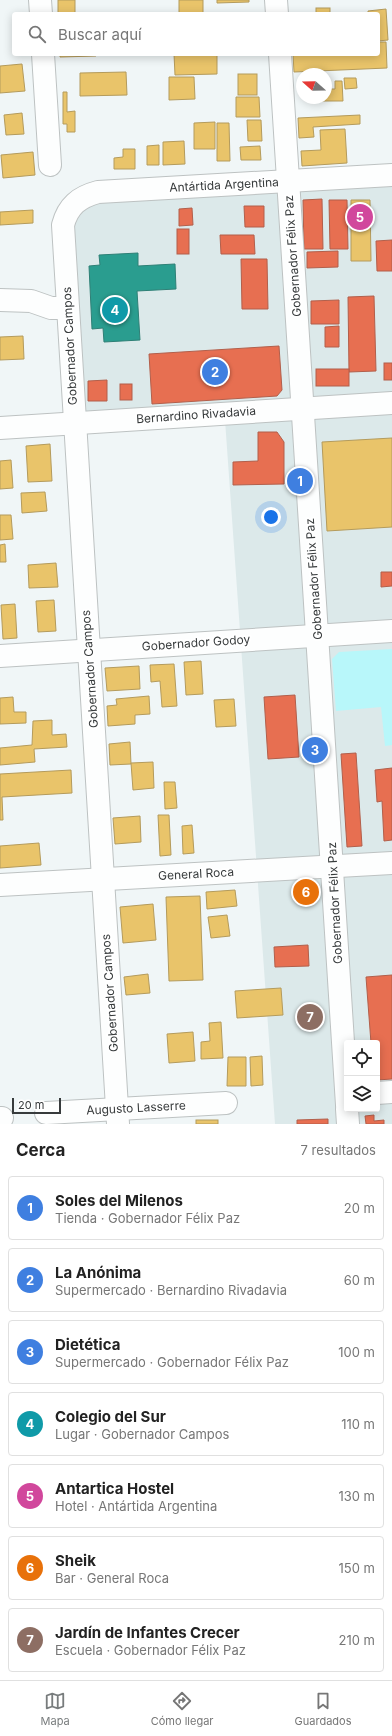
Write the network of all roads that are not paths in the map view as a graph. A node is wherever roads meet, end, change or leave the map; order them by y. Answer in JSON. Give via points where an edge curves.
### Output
{"nodes":[{"id":1,"x":40,"y":0,"type":"edge"},
{"id":2,"x":276,"y":0,"type":"edge"},
{"id":3,"x":41,"y":12,"type":"edge"},
{"id":4,"x":277,"y":12,"type":"edge"},
{"id":5,"x":43,"y":56,"type":"edge"},
{"id":6,"x":280,"y":56,"type":"edge"},
{"id":7,"x":50,"y":165,"type":"dead end"},
{"id":8,"x":392,"y":175,"type":"edge"},
{"id":9,"x":288,"y":181,"type":"junction"},
{"id":10,"x":65,"y":215,"type":"joint"},
{"id":11,"x":0,"y":300,"type":"edge"},
{"id":12,"x":67,"y":308,"type":"junction"},
{"id":13,"x":392,"y":403,"type":"edge"},
{"id":14,"x":303,"y":409,"type":"junction"},
{"id":15,"x":74,"y":423,"type":"junction"},
{"id":16,"x":0,"y":428,"type":"edge"},
{"id":17,"x":392,"y":631,"type":"edge"},
{"id":18,"x":318,"y":635,"type":"junction"},
{"id":19,"x":88,"y":650,"type":"junction"},
{"id":20,"x":0,"y":656,"type":"edge"},
{"id":21,"x":392,"y":863,"type":"edge"},
{"id":22,"x":333,"y":866,"type":"junction"},
{"id":23,"x":103,"y":879,"type":"junction"},
{"id":24,"x":0,"y":885,"type":"edge"},
{"id":25,"x":346,"y":1076,"type":"edge"},
{"id":26,"x":392,"y":1092,"type":"edge"},
{"id":27,"x":380,"y":1093,"type":"edge"},
{"id":28,"x":226,"y":1103,"type":"dead end"},
{"id":29,"x":347,"y":1112,"type":"edge"},
{"id":30,"x":46,"y":1113,"type":"dead end"},
{"id":31,"x":118,"y":1116,"type":"edge"},
{"id":32,"x":348,"y":1124,"type":"edge"}],
"edges":[{"from":1,"to":3,"type":"street"},
{"from":2,"to":4,"type":"street"},
{"from":5,"to":7,"type":"street"},
{"from":6,"to":9,"type":"street","name":"Gobernador Félix Paz"},
{"from":8,"to":9,"type":"street","name":"Antártida Argentina"},
{"from":9,"to":10,"type":"street","name":"Antártida Argentina","via":[[98,192],[78,199]]},
{"from":9,"to":14,"type":"street","name":"Gobernador Félix Paz"},
{"from":10,"to":12,"type":"street","name":"Gobernador Campos","via":[[63,225]]},
{"from":11,"to":12,"type":"street","via":[[31,301],[50,308]]},
{"from":12,"to":15,"type":"street","name":"Gobernador Campos"},
{"from":13,"to":14,"type":"street","name":"Bernardino Rivadavia"},
{"from":14,"to":15,"type":"street","name":"Bernardino Rivadavia"},
{"from":14,"to":18,"type":"street","name":"Gobernador Félix Paz"},
{"from":15,"to":16,"type":"street","name":"Bernardino Rivadavia"},
{"from":15,"to":19,"type":"street","name":"Gobernador Campos"},
{"from":17,"to":18,"type":"street","name":"Gobernador Godoy"},
{"from":18,"to":19,"type":"street","name":"Gobernador Godoy"},
{"from":18,"to":22,"type":"street","name":"Gobernador Félix Paz"},
{"from":19,"to":20,"type":"street","name":"Gobernador Godoy"},
{"from":19,"to":23,"type":"street","name":"Gobernador Campos"},
{"from":21,"to":22,"type":"street","name":"General Roca"},
{"from":22,"to":23,"type":"street","name":"General Roca"},
{"from":22,"to":25,"type":"street","name":"Gobernador Félix Paz"},
{"from":23,"to":24,"type":"street","name":"General Roca"},
{"from":23,"to":31,"type":"street","name":"Gobernador Campos"},
{"from":26,"to":27,"type":"street"},
{"from":28,"to":31,"type":"street","name":"Augusto Lasserre"},
{"from":29,"to":32,"type":"street","name":"Gobernador Félix Paz"},
{"from":30,"to":31,"type":"street","name":"Augusto Lasserre"}]}
